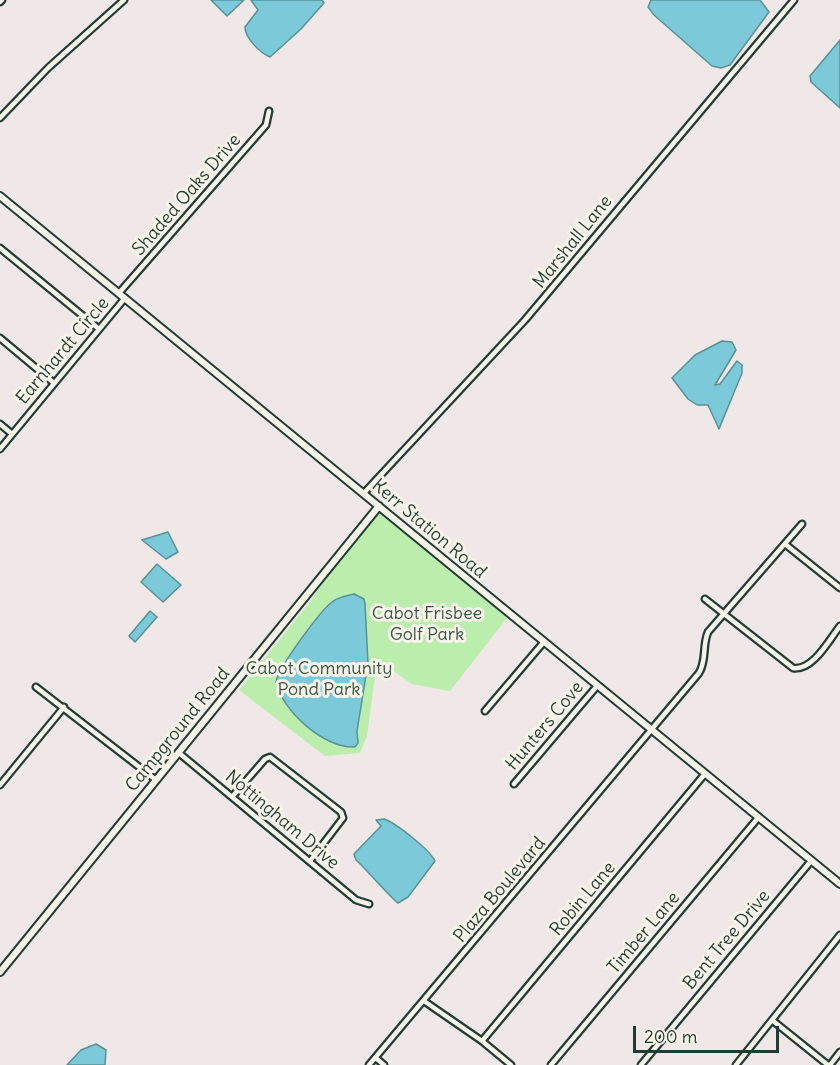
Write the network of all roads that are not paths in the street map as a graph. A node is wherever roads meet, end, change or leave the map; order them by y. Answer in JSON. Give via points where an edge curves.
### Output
{"nodes":[{"id":1,"x":124,"y":0,"type":"edge"},
{"id":2,"x":794,"y":0,"type":"edge"},
{"id":3,"x":269,"y":111,"type":"dead end"},
{"id":4,"x":0,"y":118,"type":"edge"},
{"id":5,"x":0,"y":196,"type":"edge"},
{"id":6,"x":0,"y":248,"type":"edge"},
{"id":7,"x":122,"y":296,"type":"junction"},
{"id":8,"x":99,"y":328,"type":"junction"},
{"id":9,"x":0,"y":338,"type":"edge"},
{"id":10,"x":54,"y":383,"type":"junction"},
{"id":11,"x":0,"y":424,"type":"edge"},
{"id":12,"x":12,"y":434,"type":"junction"},
{"id":13,"x":0,"y":449,"type":"edge"},
{"id":14,"x":364,"y":493,"type":"junction"},
{"id":15,"x":379,"y":506,"type":"junction"},
{"id":16,"x":802,"y":524,"type":"dead end"},
{"id":17,"x":785,"y":544,"type":"junction"},
{"id":18,"x":840,"y":588,"type":"edge"},
{"id":19,"x":705,"y":599,"type":"dead end"},
{"id":20,"x":724,"y":614,"type":"junction"},
{"id":21,"x":840,"y":626,"type":"edge"},
{"id":22,"x":543,"y":643,"type":"junction"},
{"id":23,"x":597,"y":686,"type":"junction"},
{"id":24,"x":36,"y":687,"type":"dead end"},
{"id":25,"x":64,"y":707,"type":"junction"},
{"id":26,"x":485,"y":711,"type":"dead end"},
{"id":27,"x":650,"y":730,"type":"junction"},
{"id":28,"x":179,"y":753,"type":"junction"},
{"id":29,"x":704,"y":775,"type":"junction"},
{"id":30,"x":156,"y":780,"type":"junction"},
{"id":31,"x":514,"y":784,"type":"dead end"},
{"id":32,"x":0,"y":785,"type":"edge"},
{"id":33,"x":232,"y":797,"type":"junction"},
{"id":34,"x":758,"y":818,"type":"junction"},
{"id":35,"x":310,"y":861,"type":"junction"},
{"id":36,"x":811,"y":861,"type":"junction"},
{"id":37,"x":839,"y":881,"type":"edge"},
{"id":38,"x":369,"y":904,"type":"dead end"},
{"id":39,"x":840,"y":935,"type":"edge"},
{"id":40,"x":0,"y":972,"type":"edge"},
{"id":41,"x":424,"y":1001,"type":"junction"},
{"id":42,"x":772,"y":1020,"type":"junction"},
{"id":43,"x":482,"y":1041,"type":"junction"},
{"id":44,"x":840,"y":1052,"type":"edge"},
{"id":45,"x":376,"y":1059,"type":"junction"},
{"id":46,"x":369,"y":1065,"type":"edge"},
{"id":47,"x":384,"y":1065,"type":"edge"},
{"id":48,"x":511,"y":1065,"type":"edge"},
{"id":49,"x":551,"y":1065,"type":"edge"},
{"id":50,"x":641,"y":1065,"type":"edge"},
{"id":51,"x":736,"y":1065,"type":"edge"},
{"id":52,"x":829,"y":1065,"type":"edge"}],
"edges":[{"from":1,"to":4,"type":"street","via":[[48,68]]},
{"from":2,"to":14,"type":"street","name":"Marshall Lane","via":[[525,320]]},
{"from":3,"to":7,"type":"street","name":"Shaded Oaks Drive","via":[[266,125]]},
{"from":5,"to":7,"type":"street","name":"Kerr Station Road"},
{"from":6,"to":8,"type":"street"},
{"from":7,"to":8,"type":"street","name":"Earnhardt Circle"},
{"from":7,"to":14,"type":"street","name":"Kerr Station Road"},
{"from":8,"to":10,"type":"street","name":"Earnhardt Circle"},
{"from":9,"to":10,"type":"street"},
{"from":10,"to":12,"type":"street","name":"Earnhardt Circle"},
{"from":11,"to":12,"type":"street"},
{"from":12,"to":13,"type":"street","name":"Earnhardt Circle"},
{"from":14,"to":15,"type":"street","name":"Kerr Station Road"},
{"from":15,"to":22,"type":"street","name":"Kerr Station Road"},
{"from":15,"to":28,"type":"street","name":"Campground Road"},
{"from":16,"to":17,"type":"street","name":"Plaza Boulevard"},
{"from":17,"to":18,"type":"street"},
{"from":17,"to":20,"type":"street","name":"Plaza Boulevard"},
{"from":19,"to":20,"type":"street"},
{"from":20,"to":21,"type":"street","via":[[787,665],[799,669],[809,664]]},
{"from":20,"to":27,"type":"street","name":"Plaza Boulevard","via":[[705,639],[703,667]]},
{"from":22,"to":23,"type":"street","name":"Kerr Station Road"},
{"from":22,"to":26,"type":"street"},
{"from":23,"to":27,"type":"street","name":"Kerr Station Road"},
{"from":23,"to":31,"type":"street","name":"Hunters Cove"},
{"from":24,"to":25,"type":"street"},
{"from":25,"to":30,"type":"street"},
{"from":25,"to":32,"type":"street"},
{"from":27,"to":29,"type":"street","name":"Kerr Station Road"},
{"from":27,"to":41,"type":"street","name":"Plaza Boulevard"},
{"from":28,"to":30,"type":"street","name":"Campground Road"},
{"from":28,"to":33,"type":"street","name":"Nottingham Drive"},
{"from":29,"to":34,"type":"street","name":"Kerr Station Road"},
{"from":29,"to":43,"type":"street","name":"Robin Lane"},
{"from":30,"to":40,"type":"street","name":"Campground Road"},
{"from":33,"to":35,"type":"street","name":"Nottingham Drive"},
{"from":33,"to":35,"type":"street","via":[[270,757],[341,812],[340,826]]},
{"from":34,"to":36,"type":"street","name":"Kerr Station Road"},
{"from":34,"to":49,"type":"street","name":"Timber Lane"},
{"from":35,"to":38,"type":"street","name":"Nottingham Drive","via":[[356,900]]},
{"from":36,"to":37,"type":"street","name":"Kerr Station Road"},
{"from":36,"to":50,"type":"street","name":"Bent Tree Drive"},
{"from":39,"to":42,"type":"street"},
{"from":41,"to":43,"type":"street"},
{"from":41,"to":45,"type":"street","name":"Plaza Boulevard"},
{"from":42,"to":51,"type":"street"},
{"from":42,"to":52,"type":"street"},
{"from":43,"to":48,"type":"street"},
{"from":44,"to":52,"type":"street"},
{"from":45,"to":46,"type":"street","name":"Plaza Boulevard"},
{"from":45,"to":47,"type":"street"}]}
